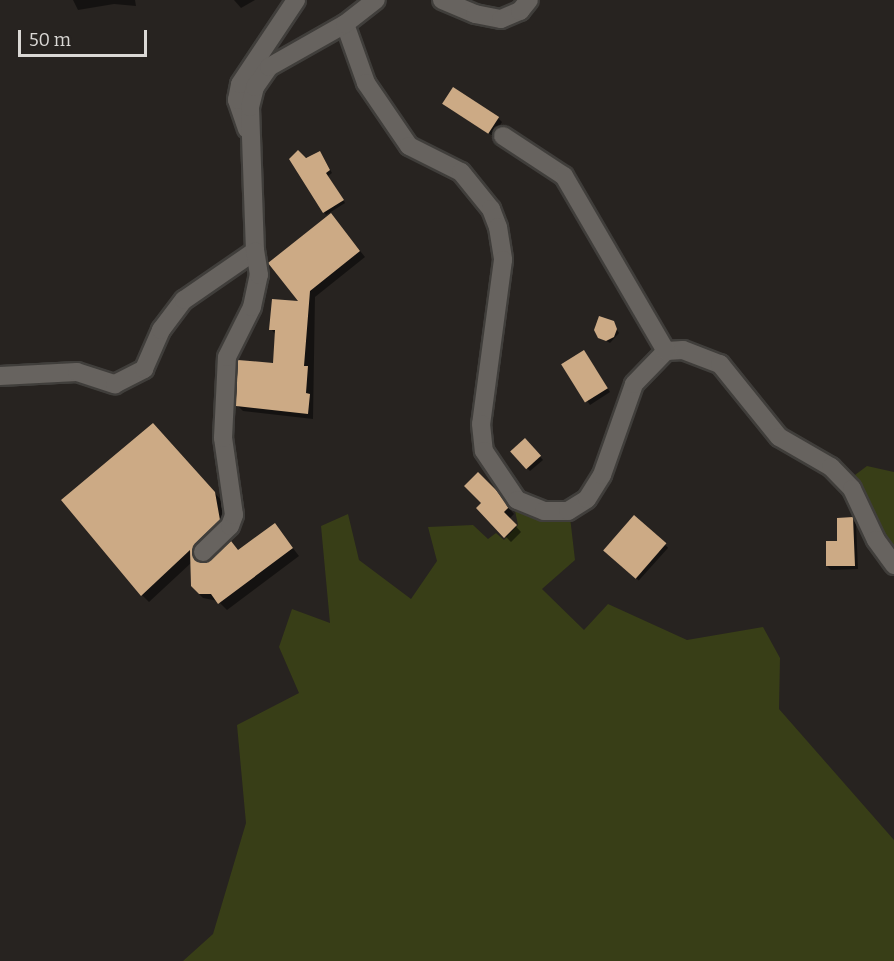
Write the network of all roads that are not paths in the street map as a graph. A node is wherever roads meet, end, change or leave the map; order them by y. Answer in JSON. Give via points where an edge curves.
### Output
{"nodes":[{"id":1,"x":296,"y":0,"type":"edge"},
{"id":2,"x":376,"y":0,"type":"edge"},
{"id":3,"x":442,"y":0,"type":"edge"},
{"id":4,"x":529,"y":0,"type":"edge"},
{"id":5,"x":345,"y":24,"type":"junction"},
{"id":6,"x":503,"y":136,"type":"dead end"},
{"id":7,"x":251,"y":138,"type":"junction"},
{"id":8,"x":255,"y":251,"type":"junction"},
{"id":9,"x":666,"y":351,"type":"junction"},
{"id":10,"x":0,"y":376,"type":"edge"},
{"id":11,"x":203,"y":552,"type":"dead end"},
{"id":12,"x":894,"y":566,"type":"edge"}],
"edges":[{"from":1,"to":7,"type":"street","via":[[240,84],[237,100]]},
{"from":2,"to":5,"type":"street"},
{"from":3,"to":4,"type":"street","via":[[475,14],[501,19],[520,12]]},
{"from":5,"to":7,"type":"street","via":[[269,67],[255,87]]},
{"from":5,"to":9,"type":"street","via":[[366,82],[409,146],[461,172],[491,209],[498,227],[504,260],[481,424],[484,451],[517,500],[544,511],[568,511],[587,499],[602,475],[634,384]]},
{"from":6,"to":9,"type":"street","via":[[564,176]]},
{"from":7,"to":8,"type":"street"},
{"from":8,"to":10,"type":"street","via":[[184,300],[161,330],[144,369],[131,379],[115,384],[77,372]]},
{"from":8,"to":11,"type":"street","via":[[259,275],[252,307],[226,357],[223,438],[234,515],[230,526]]},
{"from":9,"to":12,"type":"street","via":[[683,350],[720,364],[779,437],[831,467],[852,489],[876,540]]}]}
